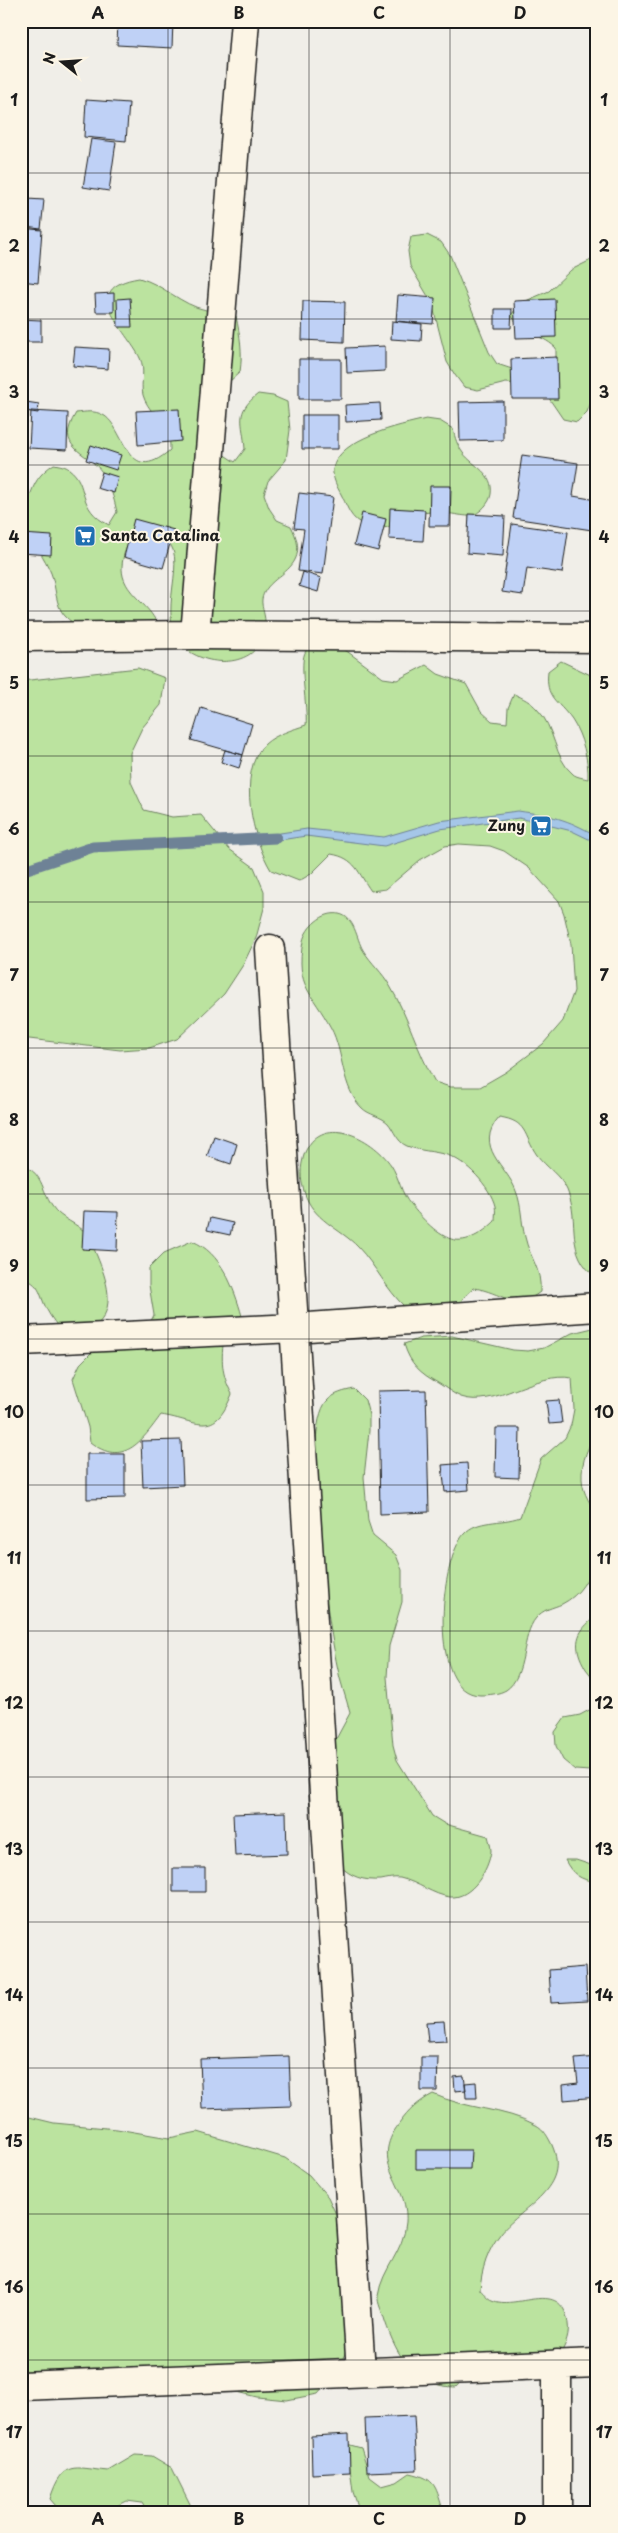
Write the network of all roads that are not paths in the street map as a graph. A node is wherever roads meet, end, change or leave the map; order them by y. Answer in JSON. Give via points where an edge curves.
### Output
{"nodes":[{"id":1,"x":245,"y":21,"type":"edge"},
{"id":2,"x":195,"y":635,"type":"junction"},
{"id":3,"x":21,"y":637,"type":"edge"},
{"id":4,"x":597,"y":638,"type":"edge"},
{"id":5,"x":270,"y":949,"type":"dead end"},
{"id":6,"x":597,"y":1307,"type":"edge"},
{"id":7,"x":294,"y":1328,"type":"junction"},
{"id":8,"x":21,"y":1341,"type":"edge"},
{"id":9,"x":597,"y":2363,"type":"edge"},
{"id":10,"x":556,"y":2364,"type":"junction"},
{"id":11,"x":361,"y":2372,"type":"junction"},
{"id":12,"x":21,"y":2386,"type":"edge"},
{"id":13,"x":557,"y":2512,"type":"edge"}],
"edges":[{"from":1,"to":2,"type":"street"},
{"from":2,"to":3,"type":"street"},
{"from":2,"to":4,"type":"street"},
{"from":5,"to":7,"type":"street"},
{"from":6,"to":7,"type":"street"},
{"from":7,"to":8,"type":"street"},
{"from":7,"to":11,"type":"street"},
{"from":9,"to":10,"type":"street"},
{"from":10,"to":11,"type":"street"},
{"from":10,"to":13,"type":"street"},
{"from":11,"to":12,"type":"street"}]}
